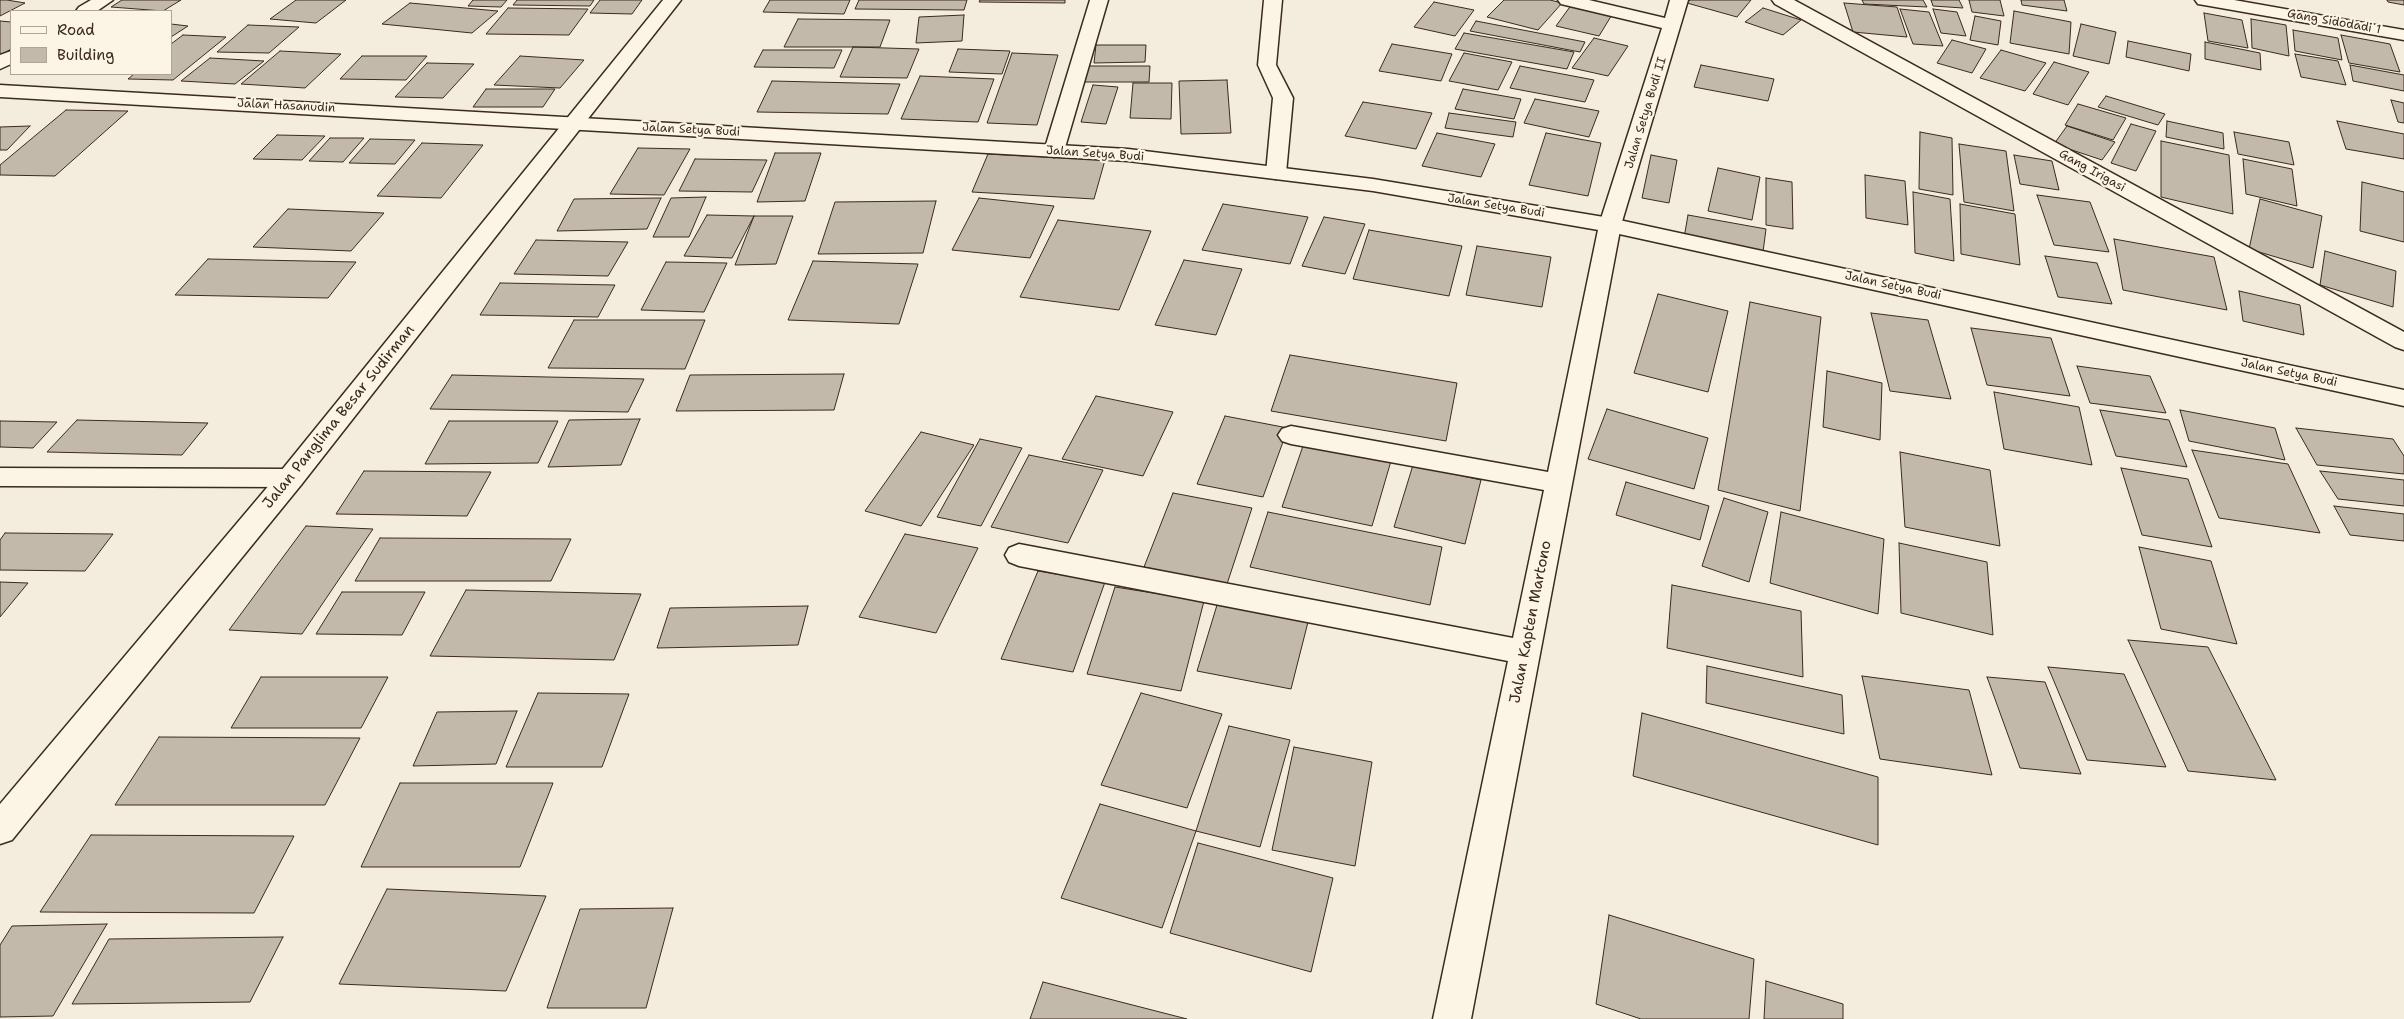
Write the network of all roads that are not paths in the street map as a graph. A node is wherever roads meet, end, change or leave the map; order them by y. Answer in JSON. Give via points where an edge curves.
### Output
{"nodes":[{"id":1,"x":104,"y":0,"type":"edge"},
{"id":2,"x":672,"y":0,"type":"edge"},
{"id":3,"x":1100,"y":0,"type":"edge"},
{"id":4,"x":1273,"y":0,"type":"edge"},
{"id":5,"x":1567,"y":0,"type":"edge"},
{"id":6,"x":1679,"y":0,"type":"edge"},
{"id":7,"x":1781,"y":0,"type":"edge"},
{"id":8,"x":2204,"y":0,"type":"edge"},
{"id":9,"x":87,"y":10,"type":"edge"},
{"id":10,"x":1672,"y":25,"type":"junction"},
{"id":11,"x":2404,"y":34,"type":"edge"},
{"id":12,"x":0,"y":91,"type":"edge"},
{"id":13,"x":573,"y":123,"type":"junction"},
{"id":14,"x":1054,"y":151,"type":"junction"},
{"id":15,"x":1276,"y":173,"type":"junction"},
{"id":16,"x":1610,"y":225,"type":"junction"},
{"id":17,"x":2404,"y":342,"type":"edge"},
{"id":18,"x":2404,"y":398,"type":"edge"},
{"id":19,"x":1291,"y":434,"type":"dead end"},
{"id":20,"x":0,"y":477,"type":"edge"},
{"id":21,"x":291,"y":478,"type":"junction"},
{"id":22,"x":1558,"y":483,"type":"junction"},
{"id":23,"x":1019,"y":555,"type":"dead end"},
{"id":24,"x":1525,"y":652,"type":"junction"},
{"id":25,"x":0,"y":829,"type":"edge"},
{"id":26,"x":1452,"y":1019,"type":"edge"}],
"edges":[{"from":1,"to":9,"type":"street"},
{"from":2,"to":13,"type":"street","name":"Jalan Panglima Besar Sudirman"},
{"from":3,"to":14,"type":"street"},
{"from":4,"to":15,"type":"street","via":[[1267,65],[1283,98]]},
{"from":5,"to":10,"type":"street"},
{"from":6,"to":10,"type":"street","name":"Jalan Setya Budi II"},
{"from":7,"to":17,"type":"street","name":"Gang Irigasi"},
{"from":8,"to":11,"type":"street","name":"Gang Sidodadi 1"},
{"from":10,"to":16,"type":"street","name":"Jalan Setya Budi II"},
{"from":12,"to":13,"type":"street","name":"Jalan Hasanudin"},
{"from":13,"to":14,"type":"street","name":"Jalan Setya Budi"},
{"from":13,"to":21,"type":"street","name":"Jalan Panglima Besar Sudirman"},
{"from":14,"to":15,"type":"street","name":"Jalan Setya Budi","via":[[1128,155]]},
{"from":15,"to":16,"type":"street","name":"Jalan Setya Budi","via":[[1373,185]]},
{"from":16,"to":18,"type":"street","name":"Jalan Setya Budi"},
{"from":16,"to":22,"type":"street","name":"Jalan Kapten Martono"},
{"from":19,"to":22,"type":"street"},
{"from":20,"to":21,"type":"street"},
{"from":21,"to":25,"type":"street","name":"Jalan Panglima Besar Sudirman"},
{"from":22,"to":24,"type":"street","name":"Jalan Kapten Martono"},
{"from":23,"to":24,"type":"street"},
{"from":24,"to":26,"type":"street","name":"Jalan Kapten Martono"}]}
